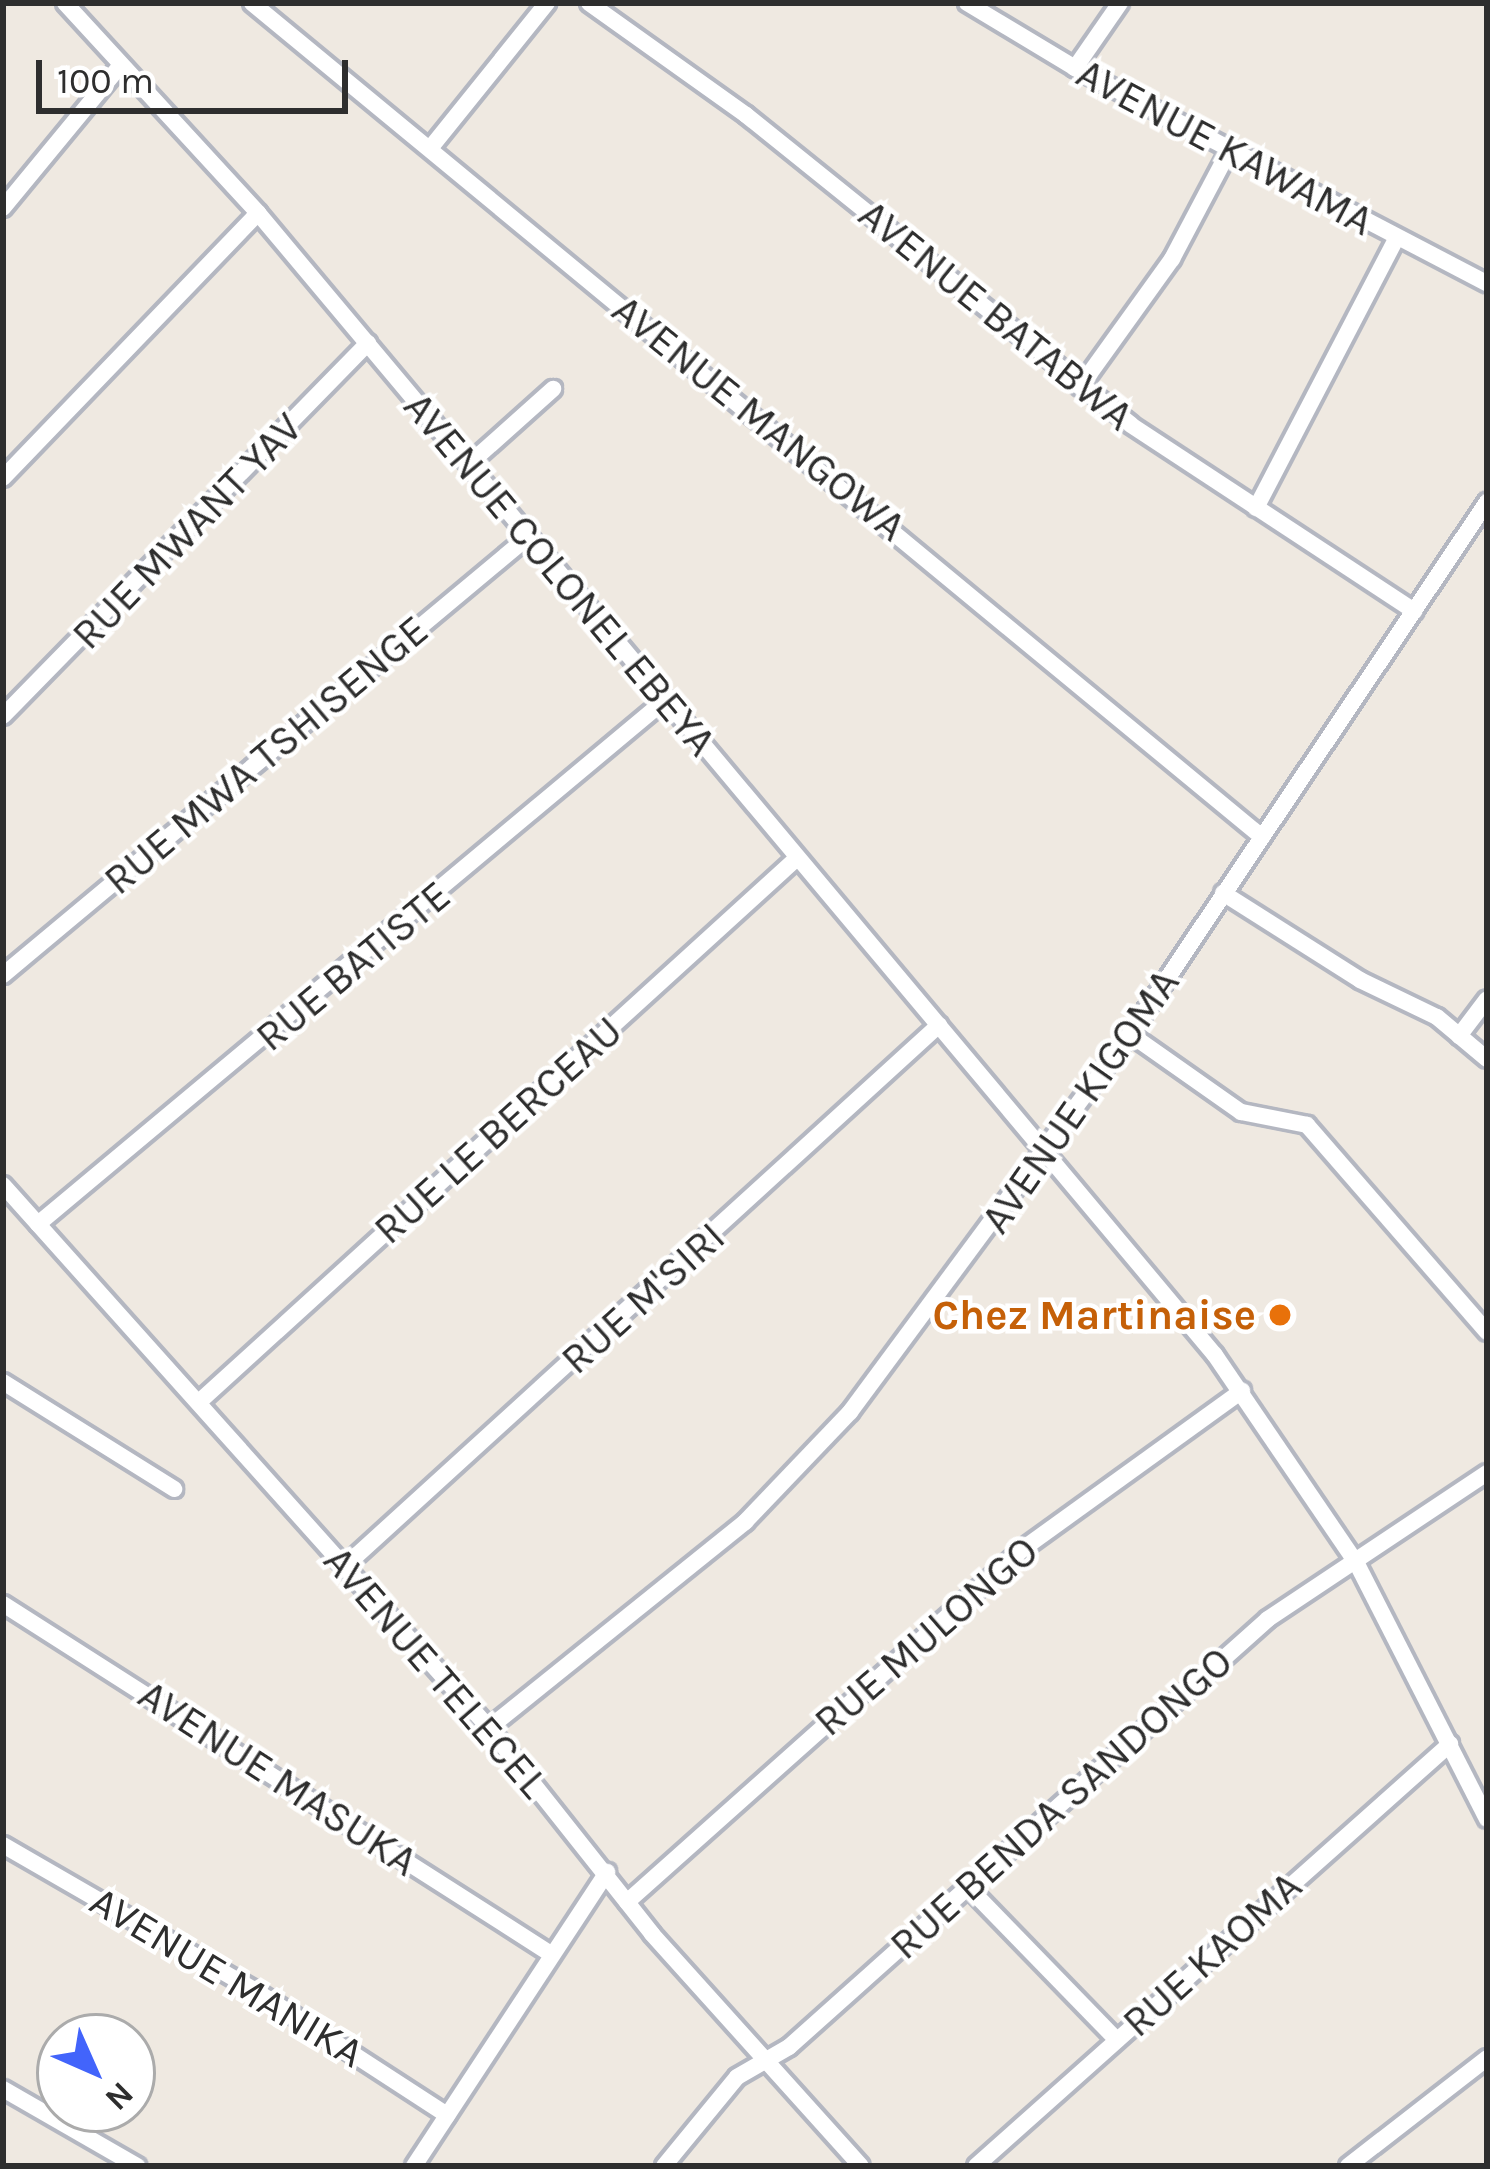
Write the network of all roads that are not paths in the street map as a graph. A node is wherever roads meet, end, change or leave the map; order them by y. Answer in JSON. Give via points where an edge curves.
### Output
{"nodes":[{"id":1,"x":65,"y":3,"type":"edge"},
{"id":2,"x":252,"y":3,"type":"edge"},
{"id":3,"x":547,"y":3,"type":"edge"},
{"id":4,"x":589,"y":3,"type":"edge"},
{"id":5,"x":967,"y":3,"type":"edge"},
{"id":6,"x":1120,"y":3,"type":"edge"},
{"id":7,"x":122,"y":65,"type":"junction"},
{"id":8,"x":1075,"y":68,"type":"junction"},
{"id":9,"x":432,"y":146,"type":"junction"},
{"id":10,"x":1229,"y":151,"type":"junction"},
{"id":11,"x":3,"y":208,"type":"edge"},
{"id":12,"x":258,"y":213,"type":"junction"},
{"id":13,"x":1397,"y":237,"type":"junction"},
{"id":14,"x":1487,"y":284,"type":"edge"},
{"id":15,"x":368,"y":343,"type":"junction"},
{"id":16,"x":1080,"y":387,"type":"junction"},
{"id":17,"x":553,"y":389,"type":"dead end"},
{"id":18,"x":469,"y":464,"type":"junction"},
{"id":19,"x":3,"y":478,"type":"edge"},
{"id":20,"x":1487,"y":502,"type":"edge"},
{"id":21,"x":1256,"y":508,"type":"junction"},
{"id":22,"x":529,"y":536,"type":"junction"},
{"id":23,"x":1414,"y":611,"type":"junction"},
{"id":24,"x":664,"y":701,"type":"junction"},
{"id":25,"x":3,"y":716,"type":"edge"},
{"id":26,"x":1262,"y":837,"type":"junction"},
{"id":27,"x":797,"y":858,"type":"junction"},
{"id":28,"x":1223,"y":892,"type":"junction"},
{"id":29,"x":3,"y":975,"type":"edge"},
{"id":30,"x":1487,"y":999,"type":"edge"},
{"id":31,"x":939,"y":1025,"type":"junction"},
{"id":32,"x":1130,"y":1034,"type":"junction"},
{"id":33,"x":1460,"y":1036,"type":"junction"},
{"id":34,"x":1487,"y":1059,"type":"edge"},
{"id":35,"x":1044,"y":1153,"type":"junction"},
{"id":36,"x":3,"y":1185,"type":"edge"},
{"id":37,"x":38,"y":1225,"type":"junction"},
{"id":38,"x":1487,"y":1331,"type":"edge"},
{"id":39,"x":3,"y":1382,"type":"edge"},
{"id":40,"x":1242,"y":1391,"type":"junction"},
{"id":41,"x":199,"y":1402,"type":"junction"},
{"id":42,"x":1487,"y":1473,"type":"edge"},
{"id":43,"x":174,"y":1489,"type":"dead end"},
{"id":44,"x":1357,"y":1564,"type":"junction"},
{"id":45,"x":344,"y":1567,"type":"junction"},
{"id":46,"x":3,"y":1604,"type":"edge"},
{"id":47,"x":489,"y":1729,"type":"junction"},
{"id":48,"x":1450,"y":1744,"type":"junction"},
{"id":49,"x":1487,"y":1819,"type":"edge"},
{"id":50,"x":3,"y":1845,"type":"edge"},
{"id":51,"x":607,"y":1873,"type":"junction"},
{"id":52,"x":969,"y":1888,"type":"junction"},
{"id":53,"x":627,"y":1902,"type":"junction"},
{"id":54,"x":551,"y":1954,"type":"junction"},
{"id":55,"x":1117,"y":2039,"type":"junction"},
{"id":56,"x":1487,"y":2058,"type":"edge"},
{"id":57,"x":767,"y":2061,"type":"junction"},
{"id":58,"x":3,"y":2089,"type":"edge"},
{"id":59,"x":447,"y":2115,"type":"junction"},
{"id":60,"x":136,"y":2166,"type":"edge"},
{"id":61,"x":414,"y":2166,"type":"edge"},
{"id":62,"x":664,"y":2166,"type":"edge"},
{"id":63,"x":860,"y":2166,"type":"edge"},
{"id":64,"x":976,"y":2166,"type":"edge"},
{"id":65,"x":1348,"y":2166,"type":"edge"}],
"edges":[{"from":1,"to":7,"type":"street","name":"AVENUE COLONEL EBEYA"},
{"from":2,"to":9,"type":"street","name":"AVENUE MANGOWA"},
{"from":3,"to":9,"type":"street"},
{"from":4,"to":16,"type":"street","name":"AVENUE BATABWA","via":[[762,127]]},
{"from":5,"to":8,"type":"street","name":"AVENUE KAWAMA"},
{"from":6,"to":8,"type":"street"},
{"from":7,"to":11,"type":"street"},
{"from":7,"to":12,"type":"street","name":"AVENUE COLONEL EBEYA"},
{"from":8,"to":10,"type":"street","name":"AVENUE KAWAMA"},
{"from":9,"to":26,"type":"street","name":"AVENUE MANGOWA"},
{"from":10,"to":13,"type":"street","name":"AVENUE KAWAMA"},
{"from":10,"to":16,"type":"street","via":[[1172,259]]},
{"from":12,"to":15,"type":"street","name":"AVENUE COLONEL EBEYA"},
{"from":12,"to":19,"type":"street"},
{"from":13,"to":14,"type":"street","name":"AVENUE KAWAMA"},
{"from":13,"to":21,"type":"street"},
{"from":15,"to":18,"type":"street","name":"AVENUE COLONEL EBEYA"},
{"from":15,"to":25,"type":"street","name":"RUE MWANT YAV"},
{"from":16,"to":21,"type":"street","name":"AVENUE BATABWA"},
{"from":17,"to":18,"type":"street"},
{"from":18,"to":22,"type":"street","name":"AVENUE COLONEL EBEYA"},
{"from":20,"to":23,"type":"street","name":"AVENUE KIGOMA"},
{"from":21,"to":23,"type":"street","name":"AVENUE BATABWA"},
{"from":22,"to":24,"type":"street","name":"AVENUE COLONEL EBEYA"},
{"from":22,"to":29,"type":"street","name":"RUE MWA TSHISENGE"},
{"from":23,"to":26,"type":"street","name":"AVENUE KIGOMA"},
{"from":24,"to":27,"type":"street","name":"AVENUE COLONEL EBEYA"},
{"from":24,"to":37,"type":"street","name":"RUE BATISTE"},
{"from":26,"to":28,"type":"street","name":"AVENUE KIGOMA"},
{"from":27,"to":31,"type":"street","name":"AVENUE COLONEL EBEYA"},
{"from":27,"to":41,"type":"street","name":"RUE LE BERCEAU"},
{"from":28,"to":32,"type":"street","name":"AVENUE KIGOMA"},
{"from":28,"to":33,"type":"street"},
{"from":30,"to":33,"type":"street"},
{"from":31,"to":35,"type":"street","name":"AVENUE COLONEL EBEYA"},
{"from":31,"to":45,"type":"street","name":"RUE M'SIRI"},
{"from":32,"to":35,"type":"street","name":"AVENUE KIGOMA"},
{"from":32,"to":38,"type":"street","via":[[1241,1112],[1307,1125]]},
{"from":33,"to":34,"type":"street"},
{"from":35,"to":40,"type":"street","name":"AVENUE COLONEL EBEYA"},
{"from":35,"to":47,"type":"street","name":"AVENUE KIGOMA","via":[[807,1461],[671,1585]]},
{"from":36,"to":37,"type":"street","name":"AVENUE TELECEL"},
{"from":37,"to":41,"type":"street","name":"AVENUE TELECEL"},
{"from":39,"to":43,"type":"street"},
{"from":40,"to":44,"type":"street","name":"AVENUE COLONEL EBEYA"},
{"from":40,"to":53,"type":"street","name":"RUE MULONGO","via":[[1024,1548]]},
{"from":41,"to":45,"type":"street","name":"AVENUE TELECEL"},
{"from":42,"to":44,"type":"street","name":"RUE BENDA SANDONGO"},
{"from":44,"to":48,"type":"street","name":"AVENUE COLONEL EBEYA"},
{"from":44,"to":52,"type":"street","name":"RUE BENDA SANDONGO","via":[[1268,1619]]},
{"from":45,"to":47,"type":"street","name":"AVENUE TELECEL"},
{"from":46,"to":54,"type":"street","name":"AVENUE MASUKA"},
{"from":47,"to":51,"type":"street","name":"AVENUE TELECEL"},
{"from":48,"to":49,"type":"street","name":"AVENUE COLONEL EBEYA"},
{"from":48,"to":55,"type":"street","name":"RUE KAOMA"},
{"from":50,"to":59,"type":"street","name":"AVENUE MANIKA","via":[[256,1991]]},
{"from":51,"to":53,"type":"street","name":"AVENUE TELECEL"},
{"from":51,"to":54,"type":"street"},
{"from":52,"to":55,"type":"street"},
{"from":52,"to":57,"type":"street","name":"RUE BENDA SANDONGO"},
{"from":53,"to":57,"type":"street","name":"AVENUE TELECEL"},
{"from":54,"to":59,"type":"street"},
{"from":55,"to":64,"type":"street","name":"RUE KAOMA"},
{"from":56,"to":65,"type":"street"},
{"from":57,"to":62,"type":"street","name":"RUE BENDA SANDONGO","via":[[730,2084]]},
{"from":57,"to":63,"type":"street","name":"AVENUE TELECEL"},
{"from":58,"to":60,"type":"street"},
{"from":59,"to":61,"type":"street"}]}
